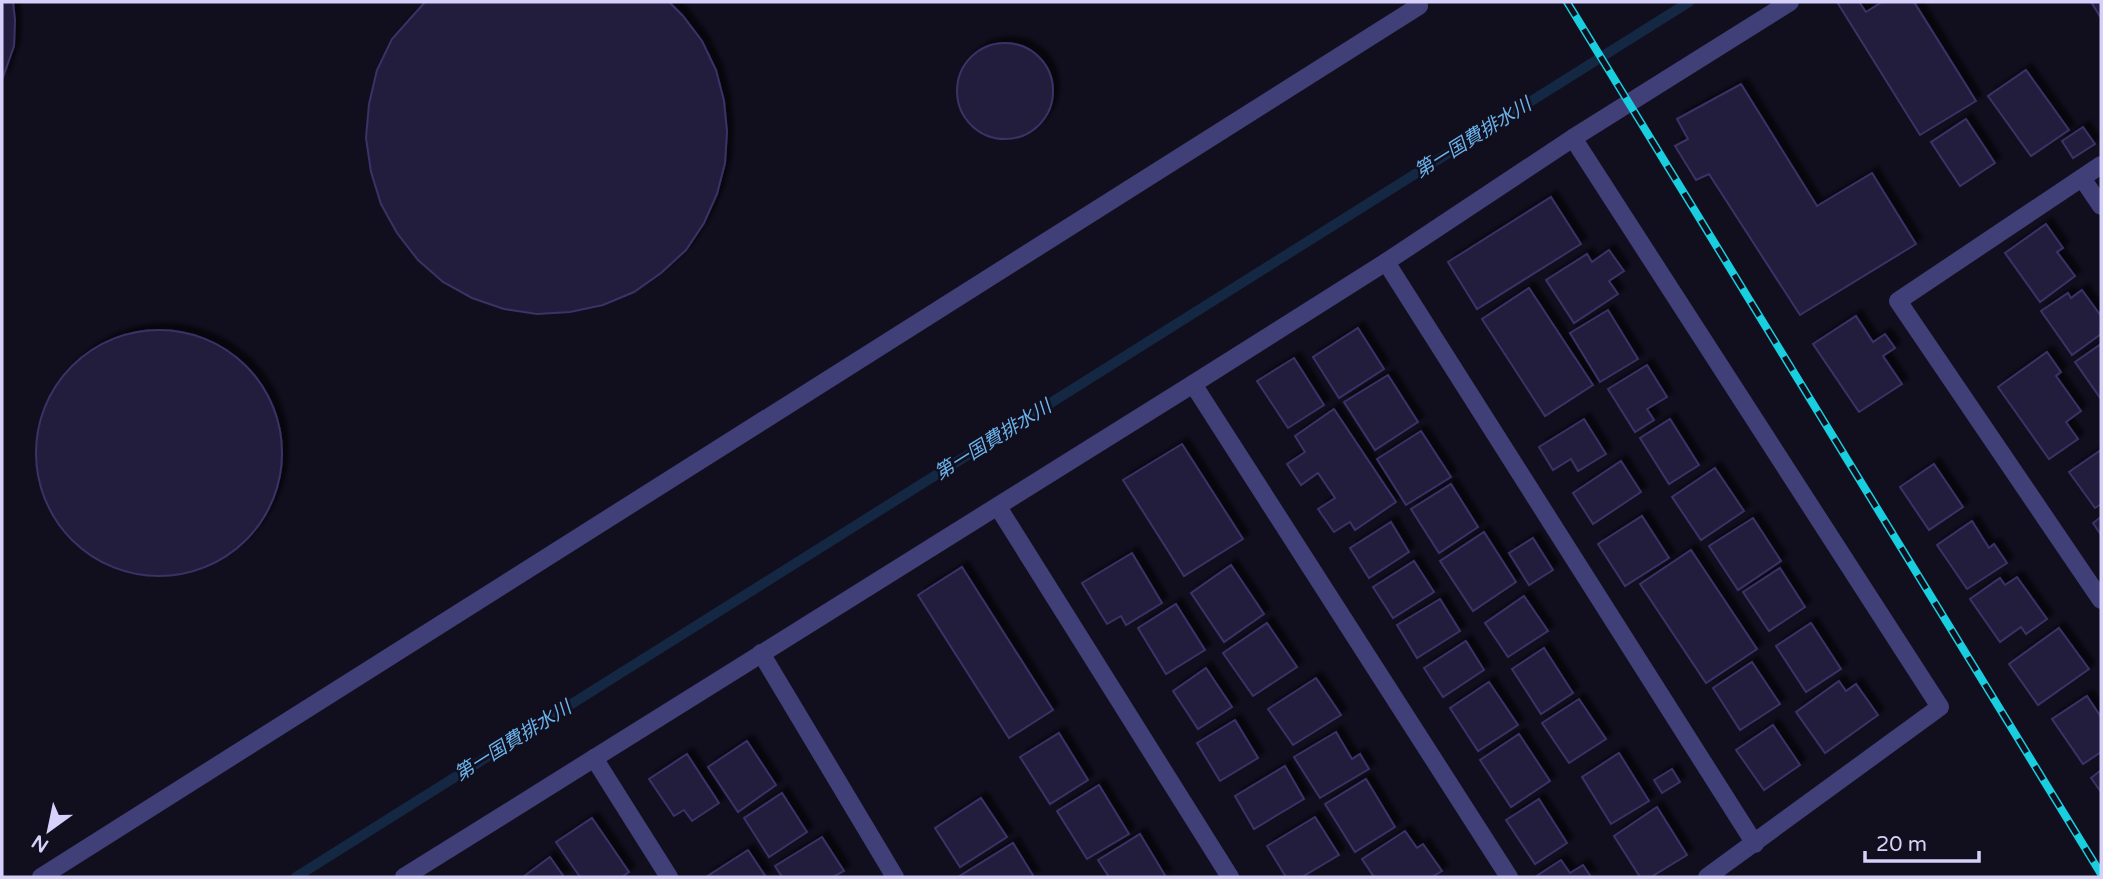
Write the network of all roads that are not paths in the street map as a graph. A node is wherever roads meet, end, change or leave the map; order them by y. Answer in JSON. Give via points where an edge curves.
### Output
{"nodes":[{"id":1,"x":1417,"y":2,"type":"edge"},
{"id":2,"x":1790,"y":2,"type":"edge"},
{"id":3,"x":1573,"y":138,"type":"junction"},
{"id":4,"x":2101,"y":165,"type":"edge"},
{"id":5,"x":2082,"y":178,"type":"junction"},
{"id":6,"x":2101,"y":206,"type":"edge"},
{"id":7,"x":1386,"y":262,"type":"junction"},
{"id":8,"x":1194,"y":384,"type":"junction"},
{"id":9,"x":998,"y":507,"type":"junction"},
{"id":10,"x":2101,"y":600,"type":"edge"},
{"id":11,"x":761,"y":653,"type":"junction"},
{"id":12,"x":594,"y":758,"type":"junction"},
{"id":13,"x":1755,"y":844,"type":"junction"},
{"id":14,"x":41,"y":877,"type":"edge"},
{"id":15,"x":404,"y":877,"type":"edge"},
{"id":16,"x":669,"y":877,"type":"edge"},
{"id":17,"x":895,"y":877,"type":"edge"},
{"id":18,"x":1230,"y":877,"type":"edge"},
{"id":19,"x":1509,"y":877,"type":"edge"},
{"id":20,"x":1707,"y":877,"type":"edge"}],
"edges":[{"from":1,"to":14,"type":"street","via":[[1419,6]]},
{"from":2,"to":3,"type":"street"},
{"from":3,"to":7,"type":"street"},
{"from":3,"to":13,"type":"street","via":[[1940,706]]},
{"from":4,"to":5,"type":"street"},
{"from":5,"to":6,"type":"street"},
{"from":5,"to":10,"type":"street","via":[[1898,301]]},
{"from":7,"to":8,"type":"street"},
{"from":7,"to":13,"type":"street"},
{"from":8,"to":9,"type":"street"},
{"from":8,"to":19,"type":"street"},
{"from":9,"to":11,"type":"street"},
{"from":9,"to":18,"type":"street"},
{"from":11,"to":12,"type":"street"},
{"from":11,"to":17,"type":"street"},
{"from":12,"to":15,"type":"street"},
{"from":12,"to":16,"type":"street"},
{"from":13,"to":20,"type":"street"}]}
